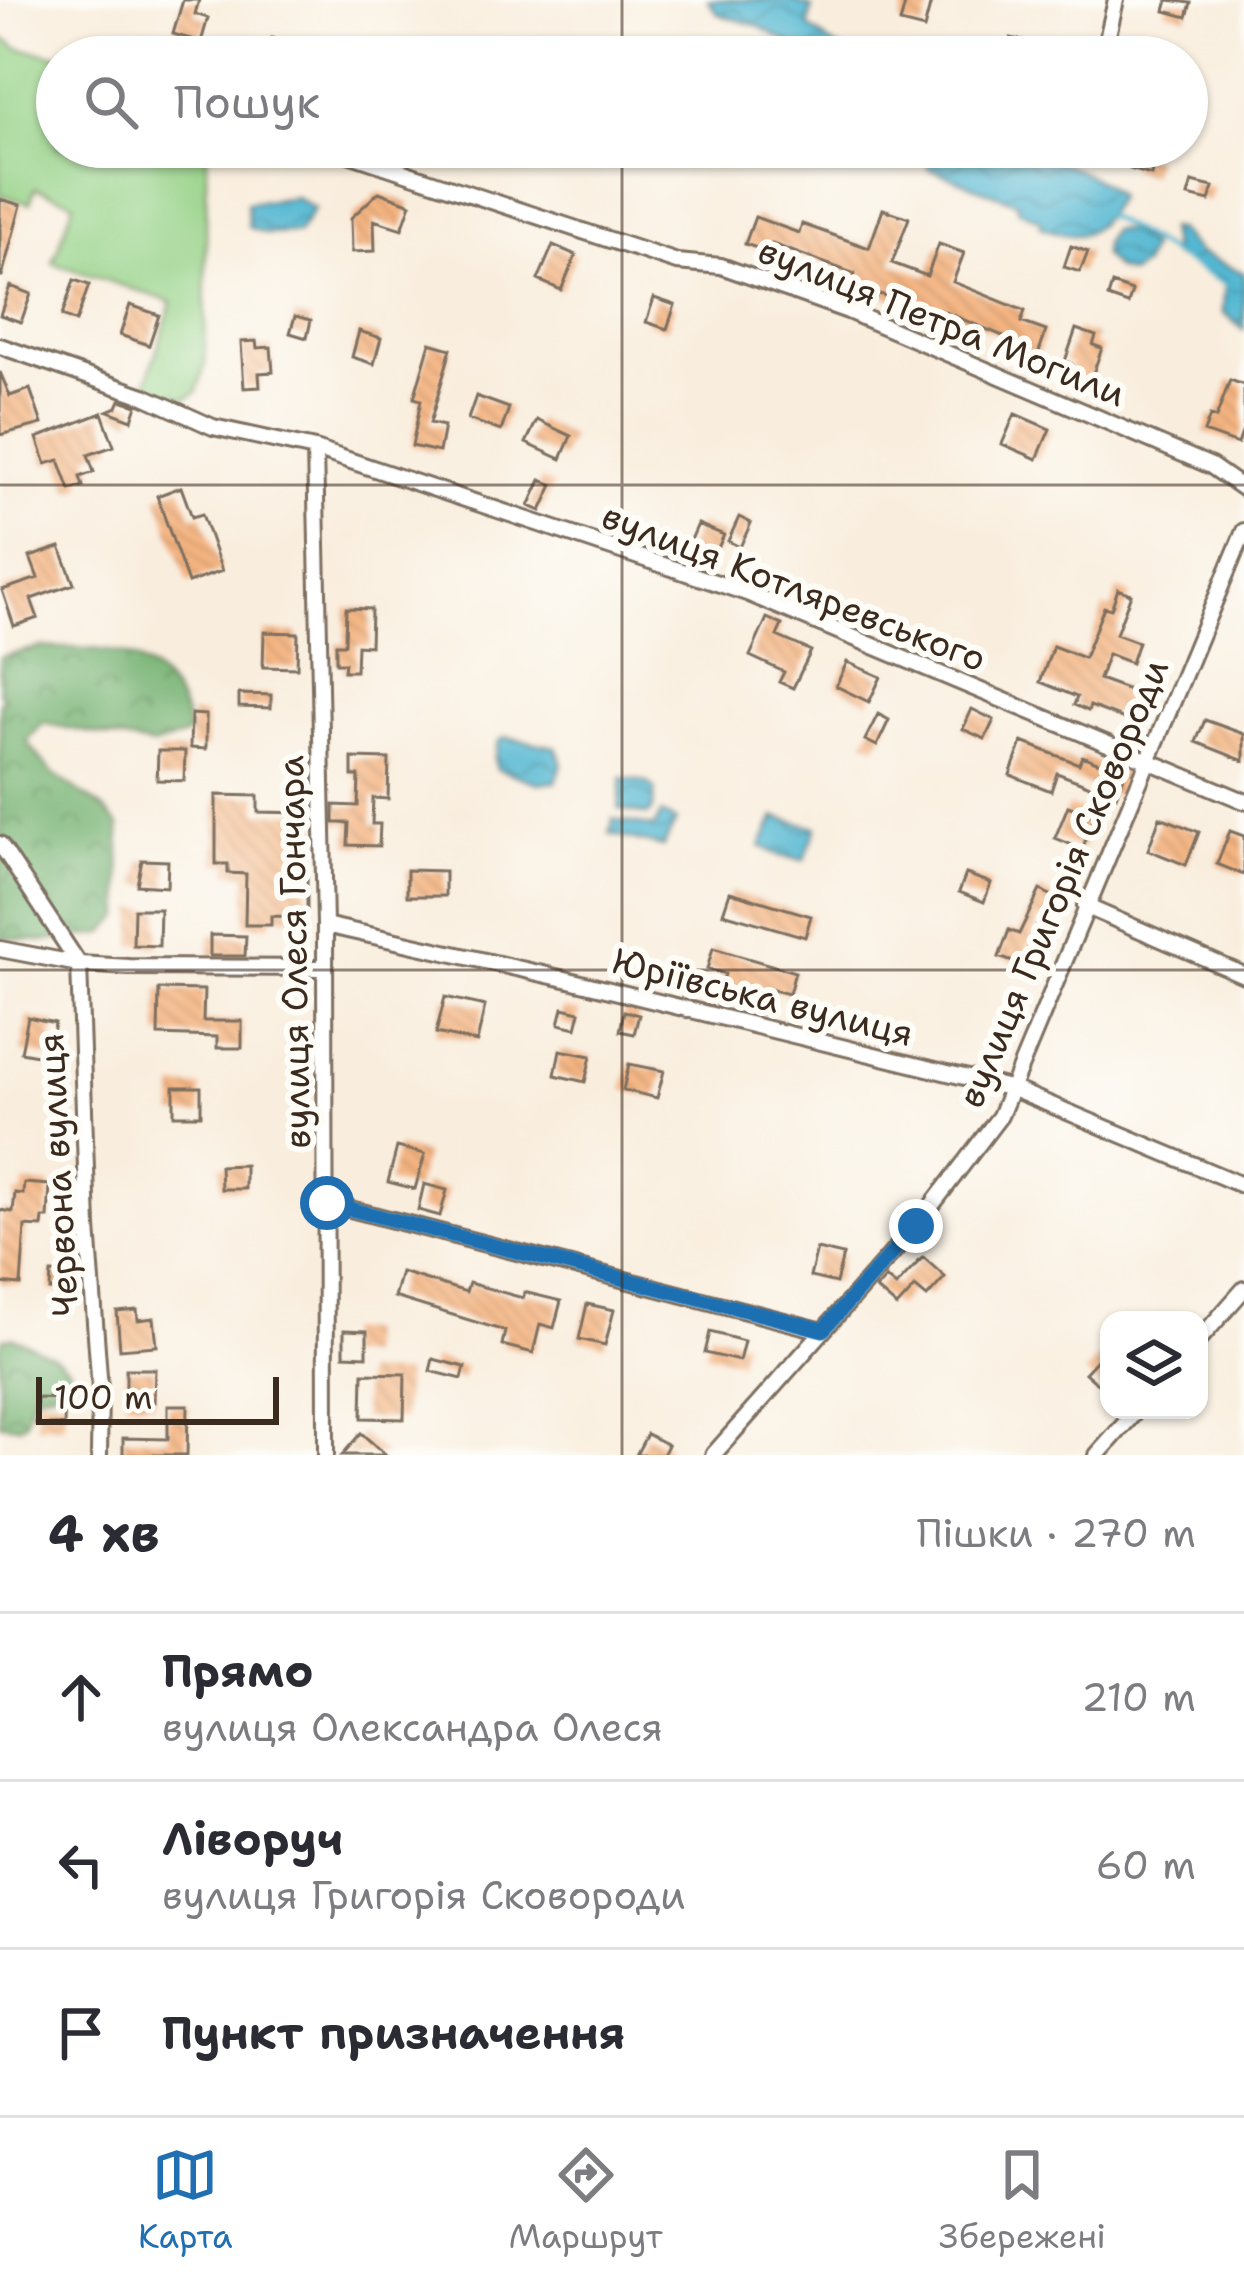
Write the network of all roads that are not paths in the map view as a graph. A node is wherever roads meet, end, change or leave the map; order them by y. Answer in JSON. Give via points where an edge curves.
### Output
{"nodes":[{"id":1,"x":1116,"y":0,"type":"edge"},
{"id":2,"x":1108,"y":36,"type":"edge"},
{"id":3,"x":391,"y":168,"type":"edge"},
{"id":4,"x":0,"y":346,"type":"edge"},
{"id":5,"x":315,"y":449,"type":"junction"},
{"id":6,"x":1244,"y":489,"type":"edge"},
{"id":7,"x":1244,"y":531,"type":"edge"},
{"id":8,"x":1150,"y":761,"type":"junction"},
{"id":9,"x":1244,"y":801,"type":"edge"},
{"id":10,"x":0,"y":844,"type":"edge"},
{"id":11,"x":1084,"y":906,"type":"junction"},
{"id":12,"x":325,"y":925,"type":"junction"},
{"id":13,"x":0,"y":949,"type":"edge"},
{"id":14,"x":79,"y":964,"type":"junction"},
{"id":15,"x":323,"y":968,"type":"junction"},
{"id":16,"x":1244,"y":975,"type":"edge"},
{"id":17,"x":1013,"y":1089,"type":"junction"},
{"id":18,"x":1244,"y":1186,"type":"edge"},
{"id":19,"x":327,"y":1203,"type":"junction"},
{"id":20,"x":1244,"y":1289,"type":"edge"},
{"id":21,"x":823,"y":1330,"type":"junction"},
{"id":22,"x":1208,"y":1330,"type":"edge"},
{"id":23,"x":1129,"y":1419,"type":"edge"},
{"id":24,"x":100,"y":1455,"type":"edge"},
{"id":25,"x":326,"y":1455,"type":"edge"},
{"id":26,"x":713,"y":1455,"type":"edge"},
{"id":27,"x":1097,"y":1455,"type":"edge"}],
"edges":[{"from":1,"to":2,"type":"street"},
{"from":3,"to":6,"type":"street","name":"вулиця Петра Могили","via":[[848,311],[1210,466]]},
{"from":4,"to":5,"type":"street","name":"вулиця Котляревського","via":[[213,427]]},
{"from":5,"to":8,"type":"street","name":"вулиця Котляревського","via":[[747,593]]},
{"from":5,"to":12,"type":"street","name":"вулиця Олеся Гончара"},
{"from":7,"to":8,"type":"street","name":"вулиця Григорія Сковороди"},
{"from":8,"to":9,"type":"street","name":"вулиця Котляревського"},
{"from":8,"to":11,"type":"street","name":"вулиця Григорія Сковороди"},
{"from":10,"to":14,"type":"street"},
{"from":11,"to":16,"type":"street"},
{"from":11,"to":17,"type":"street","name":"вулиця Григорія Сковороди"},
{"from":12,"to":15,"type":"street","name":"вулиця Олеся Гончара"},
{"from":12,"to":17,"type":"street","name":"Юріївська вулиця"},
{"from":13,"to":14,"type":"street"},
{"from":14,"to":15,"type":"street"},
{"from":14,"to":24,"type":"street","name":"Червона вулиця"},
{"from":15,"to":19,"type":"street","name":"вулиця Олеся Гончара"},
{"from":17,"to":18,"type":"street","name":"Юріївська вулиця"},
{"from":17,"to":21,"type":"street","name":"вулиця Григорія Сковороди","via":[[916,1226]]},
{"from":19,"to":21,"type":"street"},
{"from":19,"to":25,"type":"street","name":"вулиця Олеся Гончара"},
{"from":20,"to":22,"type":"street"},
{"from":21,"to":26,"type":"street","name":"вулиця Григорія Сковороди"},
{"from":23,"to":27,"type":"street"}]}
